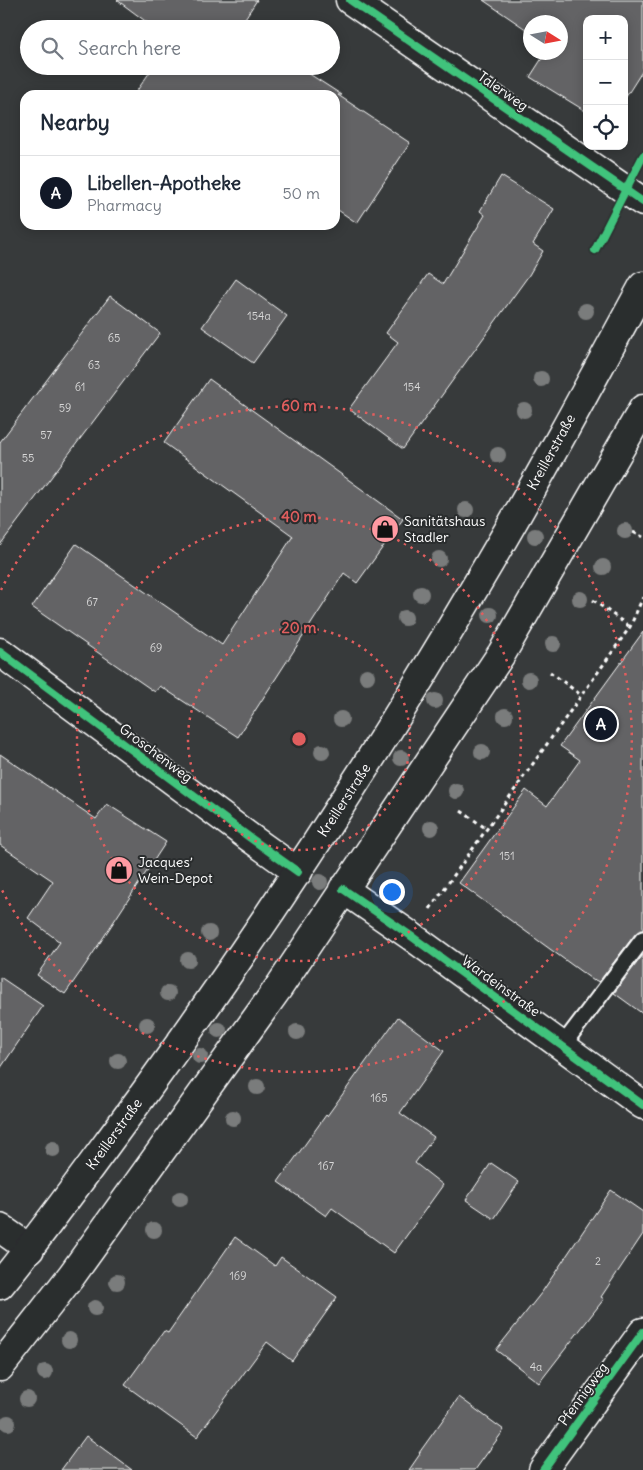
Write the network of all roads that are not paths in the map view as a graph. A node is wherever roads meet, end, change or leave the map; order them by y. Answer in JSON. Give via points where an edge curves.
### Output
{"nodes":[{"id":1,"x":350,"y":0,"type":"edge"},
{"id":2,"x":643,"y":202,"type":"edge"},
{"id":3,"x":643,"y":286,"type":"edge"},
{"id":4,"x":643,"y":410,"type":"edge"},
{"id":5,"x":0,"y":652,"type":"edge"},
{"id":6,"x":298,"y":872,"type":"junction"},
{"id":7,"x":343,"y":889,"type":"junction"},
{"id":8,"x":643,"y":939,"type":"edge"},
{"id":9,"x":562,"y":1046,"type":"junction"},
{"id":10,"x":643,"y":1105,"type":"edge"},
{"id":11,"x":0,"y":1228,"type":"edge"},
{"id":12,"x":30,"y":1249,"type":"junction"},
{"id":13,"x":0,"y":1285,"type":"edge"},
{"id":14,"x":643,"y":1332,"type":"edge"},
{"id":15,"x":0,"y":1367,"type":"edge"},
{"id":16,"x":543,"y":1470,"type":"edge"}],
"edges":[{"from":1,"to":2,"type":"main road","name":"Talerweg"},
{"from":3,"to":6,"type":"main road","name":"Kreillerstraße","via":[[478,583]]},
{"from":4,"to":7,"type":"main road","via":[[502,653]]},
{"from":5,"to":6,"type":"main road","name":"Groschenweg"},
{"from":6,"to":12,"type":"main road","name":"Kreillerstraße","via":[[184,1038]]},
{"from":7,"to":9,"type":"main road","name":"Wardeinstraße"},
{"from":7,"to":15,"type":"main road","via":[[279,987],[72,1275]]},
{"from":8,"to":9,"type":"lane"},
{"from":9,"to":10,"type":"main road","name":"Wardeinstraße"},
{"from":11,"to":12,"type":"main road"},
{"from":12,"to":13,"type":"main road","name":"Kreillerstraße"},
{"from":14,"to":16,"type":"main road","name":"Pfennigweg"}]}
